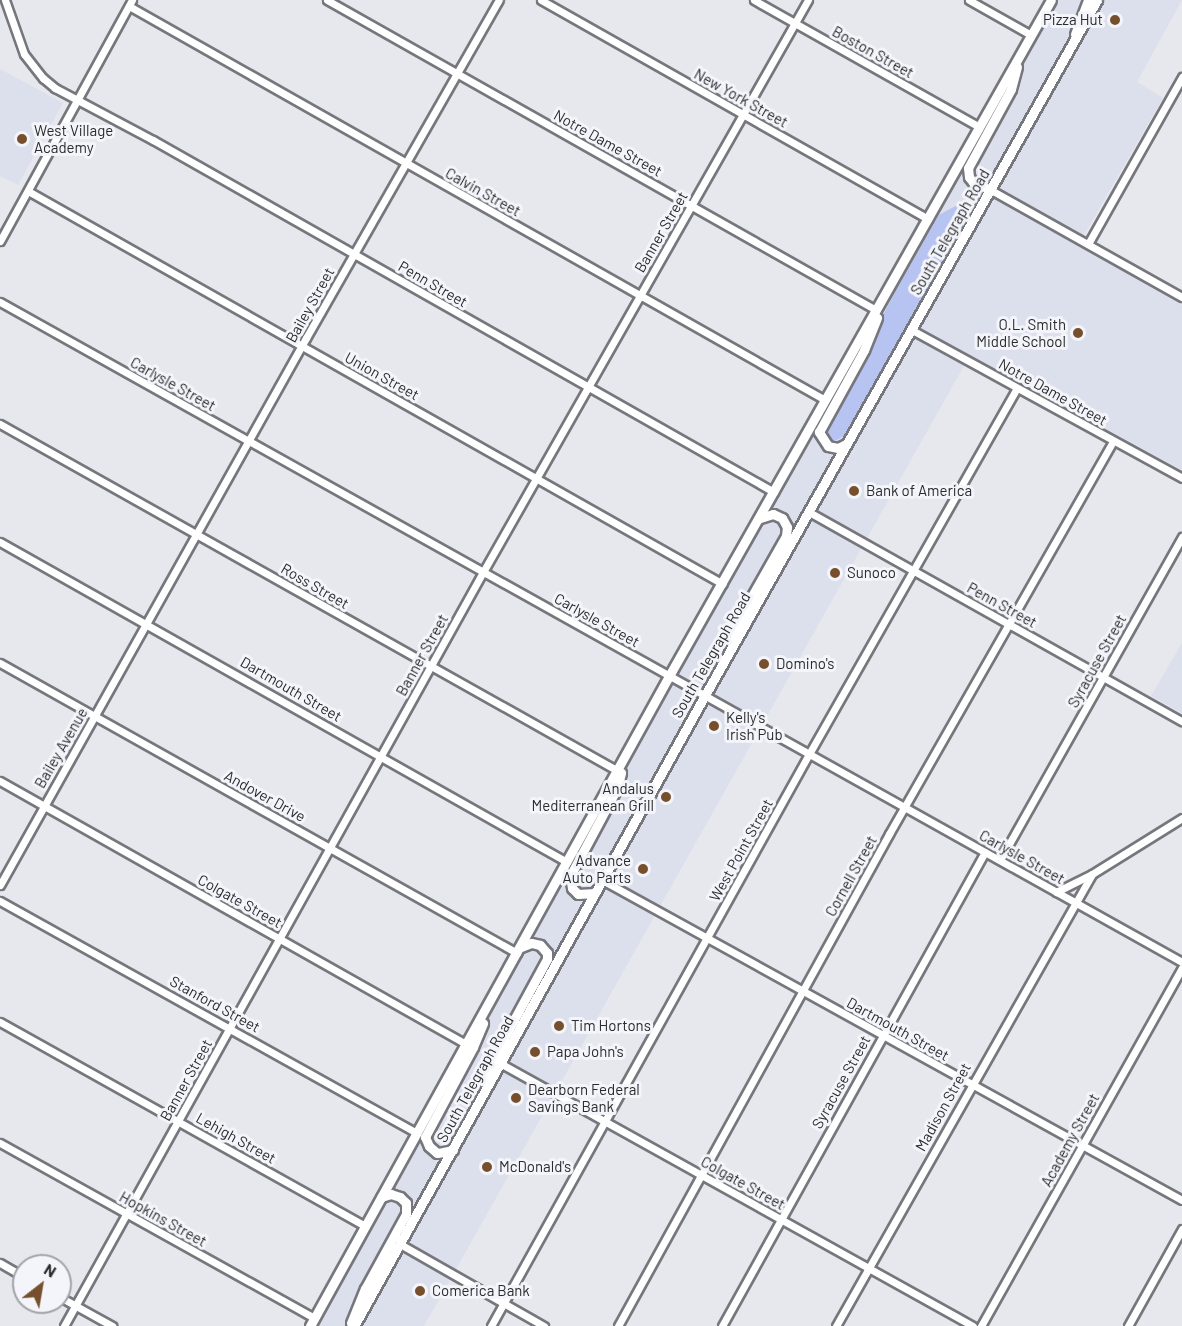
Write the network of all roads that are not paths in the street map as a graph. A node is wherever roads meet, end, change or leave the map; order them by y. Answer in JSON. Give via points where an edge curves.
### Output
{"nodes":[{"id":1,"x":5,"y":0,"type":"edge"},
{"id":2,"x":327,"y":0,"type":"edge"},
{"id":3,"x":499,"y":0,"type":"edge"},
{"id":4,"x":541,"y":0,"type":"edge"},
{"id":5,"x":754,"y":0,"type":"edge"},
{"id":6,"x":808,"y":0,"type":"edge"},
{"id":7,"x":969,"y":0,"type":"edge"},
{"id":8,"x":1051,"y":0,"type":"edge"},
{"id":9,"x":1088,"y":0,"type":"edge"},
{"id":10,"x":1097,"y":0,"type":"edge"},
{"id":11,"x":131,"y":3,"type":"edge"},
{"id":12,"x":795,"y":23,"type":"junction"},
{"id":13,"x":1031,"y":35,"type":"junction"},
{"id":14,"x":1073,"y":45,"type":"junction"},
{"id":15,"x":1021,"y":54,"type":"junction"},
{"id":16,"x":456,"y":73,"type":"junction"},
{"id":17,"x":1182,"y":77,"type":"edge"},
{"id":18,"x":78,"y":100,"type":"junction"},
{"id":19,"x":743,"y":115,"type":"junction"},
{"id":20,"x":980,"y":127,"type":"junction"},
{"id":21,"x":405,"y":163,"type":"junction"},
{"id":22,"x":991,"y":190,"type":"junction"},
{"id":23,"x":28,"y":191,"type":"junction"},
{"id":24,"x":692,"y":206,"type":"junction"},
{"id":25,"x":928,"y":219,"type":"junction"},
{"id":26,"x":0,"y":241,"type":"edge"},
{"id":27,"x":1088,"y":244,"type":"junction"},
{"id":28,"x":353,"y":254,"type":"junction"},
{"id":29,"x":640,"y":295,"type":"junction"},
{"id":30,"x":884,"y":296,"type":"junction"},
{"id":31,"x":1182,"y":297,"type":"edge"},
{"id":32,"x":0,"y":302,"type":"edge"},
{"id":33,"x":876,"y":310,"type":"junction"},
{"id":34,"x":912,"y":330,"type":"junction"},
{"id":35,"x":302,"y":346,"type":"junction"},
{"id":36,"x":588,"y":388,"type":"junction"},
{"id":37,"x":1017,"y":388,"type":"junction"},
{"id":38,"x":825,"y":400,"type":"junction"},
{"id":39,"x":0,"y":424,"type":"edge"},
{"id":40,"x":249,"y":441,"type":"junction"},
{"id":41,"x":1113,"y":441,"type":"junction"},
{"id":42,"x":848,"y":442,"type":"junction"},
{"id":43,"x":536,"y":478,"type":"junction"},
{"id":44,"x":1182,"y":478,"type":"edge"},
{"id":45,"x":774,"y":492,"type":"junction"},
{"id":46,"x":808,"y":512,"type":"junction"},
{"id":47,"x":760,"y":518,"type":"junction"},
{"id":48,"x":197,"y":534,"type":"junction"},
{"id":49,"x":1182,"y":537,"type":"edge"},
{"id":50,"x":0,"y":543,"type":"edge"},
{"id":51,"x":483,"y":572,"type":"junction"},
{"id":52,"x":914,"y":572,"type":"junction"},
{"id":53,"x":723,"y":584,"type":"junction"},
{"id":54,"x":146,"y":624,"type":"junction"},
{"id":55,"x":1009,"y":624,"type":"junction"},
{"id":56,"x":730,"y":652,"type":"junction"},
{"id":57,"x":0,"y":663,"type":"edge"},
{"id":58,"x":430,"y":667,"type":"junction"},
{"id":59,"x":669,"y":676,"type":"junction"},
{"id":60,"x":1103,"y":677,"type":"junction"},
{"id":61,"x":705,"y":696,"type":"junction"},
{"id":62,"x":95,"y":716,"type":"junction"},
{"id":63,"x":1182,"y":721,"type":"edge"},
{"id":64,"x":809,"y":754,"type":"junction"},
{"id":65,"x":381,"y":756,"type":"junction"},
{"id":66,"x":624,"y":760,"type":"junction"},
{"id":67,"x":618,"y":771,"type":"junction"},
{"id":68,"x":0,"y":781,"type":"edge"},
{"id":69,"x":43,"y":806,"type":"junction"},
{"id":70,"x":905,"y":807,"type":"junction"},
{"id":71,"x":1182,"y":818,"type":"edge"},
{"id":72,"x":330,"y":847,"type":"junction"},
{"id":73,"x":985,"y":852,"type":"junction"},
{"id":74,"x":1000,"y":860,"type":"junction"},
{"id":75,"x":567,"y":862,"type":"junction"},
{"id":76,"x":1092,"y":874,"type":"junction"},
{"id":77,"x":602,"y":880,"type":"junction"},
{"id":78,"x":0,"y":885,"type":"edge"},
{"id":79,"x":1056,"y":892,"type":"junction"},
{"id":80,"x":595,"y":893,"type":"junction"},
{"id":81,"x":0,"y":901,"type":"edge"},
{"id":82,"x":1075,"y":902,"type":"junction"},
{"id":83,"x":707,"y":938,"type":"junction"},
{"id":84,"x":279,"y":939,"type":"junction"},
{"id":85,"x":519,"y":950,"type":"junction"},
{"id":86,"x":1182,"y":962,"type":"edge"},
{"id":87,"x":1182,"y":968,"type":"edge"},
{"id":88,"x":802,"y":992,"type":"junction"},
{"id":89,"x":488,"y":1006,"type":"junction"},
{"id":90,"x":0,"y":1022,"type":"edge"},
{"id":91,"x":230,"y":1028,"type":"junction"},
{"id":92,"x":882,"y":1036,"type":"junction"},
{"id":93,"x":466,"y":1044,"type":"junction"},
{"id":94,"x":500,"y":1063,"type":"junction"},
{"id":95,"x":971,"y":1084,"type":"junction"},
{"id":96,"x":483,"y":1094,"type":"junction"},
{"id":97,"x":178,"y":1121,"type":"junction"},
{"id":98,"x":606,"y":1122,"type":"junction"},
{"id":99,"x":416,"y":1133,"type":"junction"},
{"id":100,"x":0,"y":1143,"type":"edge"},
{"id":101,"x":1082,"y":1146,"type":"junction"},
{"id":102,"x":453,"y":1150,"type":"junction"},
{"id":103,"x":700,"y":1174,"type":"junction"},
{"id":104,"x":381,"y":1197,"type":"junction"},
{"id":105,"x":1182,"y":1200,"type":"edge"},
{"id":106,"x":127,"y":1214,"type":"junction"},
{"id":107,"x":782,"y":1220,"type":"junction"},
{"id":108,"x":364,"y":1226,"type":"junction"},
{"id":109,"x":1182,"y":1229,"type":"edge"},
{"id":110,"x":400,"y":1244,"type":"junction"},
{"id":111,"x":869,"y":1267,"type":"junction"},
{"id":112,"x":504,"y":1303,"type":"junction"},
{"id":113,"x":72,"y":1304,"type":"edge"},
{"id":114,"x":76,"y":1306,"type":"junction"},
{"id":115,"x":312,"y":1322,"type":"edge"},
{"id":116,"x":64,"y":1326,"type":"edge"},
{"id":117,"x":112,"y":1326,"type":"edge"},
{"id":118,"x":352,"y":1326,"type":"edge"},
{"id":119,"x":491,"y":1326,"type":"edge"},
{"id":120,"x":544,"y":1326,"type":"edge"},
{"id":121,"x":618,"y":1326,"type":"edge"},
{"id":122,"x":722,"y":1326,"type":"edge"},
{"id":123,"x":836,"y":1326,"type":"edge"},
{"id":124,"x":973,"y":1326,"type":"edge"},
{"id":125,"x":981,"y":1326,"type":"edge"},
{"id":126,"x":1128,"y":1326,"type":"edge"}],
"edges":[{"from":1,"to":18,"type":"street","name":"Penn Street","via":[[19,43],[33,67],[55,88]]},
{"from":2,"to":16,"type":"street","name":"Notre Dame Street"},
{"from":3,"to":16,"type":"street","name":"Bailey Street"},
{"from":4,"to":19,"type":"street","name":"New York Street"},
{"from":5,"to":12,"type":"street","name":"Boston Street"},
{"from":6,"to":12,"type":"street","name":"Banner Street"},
{"from":7,"to":13,"type":"street"},
{"from":8,"to":13,"type":"main road","name":"South Telegraph Road"},
{"from":9,"to":14,"type":"main road"},
{"from":10,"to":14,"type":"main road","name":"South Telegraph Road"},
{"from":11,"to":18,"type":"street"},
{"from":11,"to":21,"type":"street","name":"Calvin Street"},
{"from":12,"to":19,"type":"street","name":"Banner Street"},
{"from":12,"to":20,"type":"street","name":"Boston Street"},
{"from":13,"to":15,"type":"main road","name":"South Telegraph Road"},
{"from":14,"to":22,"type":"main road","name":"South Telegraph Road"},
{"from":15,"to":20,"type":"main road","name":"South Telegraph Road"},
{"from":15,"to":22,"type":"main road","via":[[1011,89],[968,168],[974,182]]},
{"from":16,"to":21,"type":"street","name":"Bailey Street"},
{"from":16,"to":24,"type":"street","name":"Notre Dame Street"},
{"from":17,"to":27,"type":"street"},
{"from":18,"to":23,"type":"street"},
{"from":18,"to":28,"type":"street","name":"Penn Street"},
{"from":19,"to":24,"type":"street","name":"Banner Street"},
{"from":19,"to":25,"type":"street","name":"New York Street"},
{"from":20,"to":25,"type":"main road","name":"South Telegraph Road"},
{"from":21,"to":28,"type":"street","name":"Bailey Street"},
{"from":21,"to":29,"type":"street","name":"Calvin Street"},
{"from":22,"to":27,"type":"street"},
{"from":22,"to":34,"type":"main road","name":"South Telegraph Road"},
{"from":23,"to":26,"type":"street"},
{"from":23,"to":35,"type":"street","name":"Union Street"},
{"from":24,"to":29,"type":"street","name":"Banner Street"},
{"from":24,"to":33,"type":"street","name":"Notre Dame Street"},
{"from":25,"to":30,"type":"main road","name":"South Telegraph Road"},
{"from":27,"to":31,"type":"street"},
{"from":28,"to":35,"type":"street","name":"Bailey Street"},
{"from":28,"to":36,"type":"street","name":"Penn Street"},
{"from":29,"to":36,"type":"street","name":"Banner Street"},
{"from":29,"to":38,"type":"street","name":"Calvin Street"},
{"from":30,"to":33,"type":"main road","name":"South Telegraph Road"},
{"from":30,"to":42,"type":"main road","via":[[864,350],[819,432],[833,449]]},
{"from":32,"to":40,"type":"street","name":"Carlysle Street"},
{"from":33,"to":38,"type":"main road","name":"South Telegraph Road"},
{"from":34,"to":37,"type":"street","name":"Notre Dame Street"},
{"from":34,"to":42,"type":"main road","name":"South Telegraph Road"},
{"from":35,"to":40,"type":"street","name":"Bailey Street"},
{"from":35,"to":43,"type":"street","name":"Union Street"},
{"from":36,"to":43,"type":"street","name":"Banner Street"},
{"from":36,"to":45,"type":"street","name":"Penn Street"},
{"from":37,"to":41,"type":"street","name":"Notre Dame Street"},
{"from":37,"to":52,"type":"street","name":"West Point Street"},
{"from":38,"to":45,"type":"main road","name":"South Telegraph Road"},
{"from":39,"to":48,"type":"street","name":"Ross Street"},
{"from":40,"to":48,"type":"street","name":"Bailey Street"},
{"from":40,"to":51,"type":"street","name":"Carlysle Street"},
{"from":41,"to":44,"type":"street","name":"Notre Dame Street"},
{"from":41,"to":55,"type":"street","name":"Cornell Street"},
{"from":42,"to":46,"type":"main road","name":"South Telegraph Road"},
{"from":43,"to":51,"type":"street","name":"Banner Street"},
{"from":43,"to":53,"type":"street","name":"Union Street"},
{"from":45,"to":47,"type":"main road","name":"South Telegraph Road"},
{"from":46,"to":52,"type":"street","name":"Penn Street"},
{"from":46,"to":56,"type":"main road","name":"South Telegraph Road"},
{"from":47,"to":53,"type":"main road","name":"South Telegraph Road"},
{"from":47,"to":56,"type":"main road","via":[[778,515],[786,522],[786,536],[744,610]]},
{"from":48,"to":54,"type":"street","name":"Bailey Street"},
{"from":48,"to":58,"type":"street","name":"Ross Street"},
{"from":49,"to":60,"type":"street","name":"Syracuse Street"},
{"from":50,"to":54,"type":"street","name":"Dartmouth Street"},
{"from":51,"to":58,"type":"street","name":"Banner Street"},
{"from":51,"to":59,"type":"street","name":"Carlysle Street"},
{"from":52,"to":55,"type":"street","name":"Penn Street"},
{"from":52,"to":64,"type":"street","name":"West Point Street"},
{"from":53,"to":59,"type":"main road","name":"South Telegraph Road"},
{"from":54,"to":62,"type":"street","name":"Bailey Avenue"},
{"from":54,"to":65,"type":"street","name":"Dartmouth Street"},
{"from":55,"to":60,"type":"street","name":"Penn Street"},
{"from":55,"to":70,"type":"street","name":"Cornell Street"},
{"from":56,"to":61,"type":"main road","name":"South Telegraph Road"},
{"from":57,"to":62,"type":"street","name":"Andover Drive"},
{"from":58,"to":65,"type":"street","name":"Banner Street"},
{"from":58,"to":67,"type":"street","name":"Ross Street"},
{"from":59,"to":61,"type":"street","name":"Carlysle Street"},
{"from":59,"to":66,"type":"main road","name":"South Telegraph Road"},
{"from":60,"to":63,"type":"street","name":"Penn Street"},
{"from":60,"to":74,"type":"street","name":"Syracuse Street"},
{"from":61,"to":64,"type":"street","name":"Carlysle Street"},
{"from":61,"to":77,"type":"main road","name":"South Telegraph Road"},
{"from":62,"to":69,"type":"street","name":"Bailey Avenue"},
{"from":62,"to":72,"type":"street","name":"Andover Drive"},
{"from":64,"to":70,"type":"street","name":"Carlysle Street"},
{"from":64,"to":83,"type":"street","name":"West Point Street"},
{"from":65,"to":72,"type":"street","name":"Banner Street"},
{"from":65,"to":75,"type":"street","name":"Dartmouth Street"},
{"from":66,"to":67,"type":"main road","name":"South Telegraph Road"},
{"from":66,"to":80,"type":"main road","via":[[617,788],[570,876],[572,888],[578,894]]},
{"from":67,"to":75,"type":"main road","name":"South Telegraph Road"},
{"from":68,"to":69,"type":"street","name":"Colgate Street"},
{"from":69,"to":78,"type":"street","name":"Bailey Avenue"},
{"from":69,"to":84,"type":"street","name":"Colgate Street"},
{"from":70,"to":73,"type":"street","name":"Carlysle Street"},
{"from":70,"to":88,"type":"street","name":"Cornell Street"},
{"from":71,"to":76,"type":"street"},
{"from":72,"to":84,"type":"street","name":"Banner Street"},
{"from":72,"to":85,"type":"street","name":"Andover Drive"},
{"from":73,"to":74,"type":"street","name":"Carlysle Street"},
{"from":73,"to":92,"type":"street","name":"Syracuse Street"},
{"from":74,"to":79,"type":"street","name":"Carlysle Street"},
{"from":75,"to":85,"type":"main road","name":"South Telegraph Road"},
{"from":76,"to":79,"type":"street"},
{"from":76,"to":82,"type":"street","name":"Madison Street"},
{"from":77,"to":80,"type":"main road","name":"South Telegraph Road"},
{"from":77,"to":83,"type":"street","name":"Dartmouth Street"},
{"from":79,"to":82,"type":"street","name":"Carlysle Street"},
{"from":80,"to":94,"type":"main road","name":"South Telegraph Road"},
{"from":81,"to":91,"type":"street","name":"Stanford Street"},
{"from":82,"to":86,"type":"street","name":"Carlysle Street"},
{"from":82,"to":95,"type":"street","name":"Madison Street"},
{"from":83,"to":88,"type":"street","name":"Dartmouth Street"},
{"from":83,"to":98,"type":"street","name":"West Point Street"},
{"from":84,"to":91,"type":"street","name":"Banner Street"},
{"from":84,"to":93,"type":"street","name":"Colgate Street"},
{"from":85,"to":89,"type":"main road","name":"South Telegraph Road"},
{"from":85,"to":96,"type":"main road","via":[[531,943],[540,945],[547,953],[546,959],[503,1040]]},
{"from":87,"to":101,"type":"street","name":"Academy Street"},
{"from":88,"to":92,"type":"street","name":"Dartmouth Street"},
{"from":88,"to":103,"type":"street","name":"Cornell Street"},
{"from":89,"to":93,"type":"main road","name":"South Telegraph Road"},
{"from":89,"to":102,"type":"main road","via":[[473,1047],[425,1137],[437,1153]]},
{"from":90,"to":97,"type":"street","name":"Lehigh Street"},
{"from":91,"to":97,"type":"street","name":"Banner Street"},
{"from":91,"to":99,"type":"street","name":"Stanford Street"},
{"from":92,"to":95,"type":"street","name":"Dartmouth Street"},
{"from":92,"to":107,"type":"street","name":"Syracuse Street"},
{"from":93,"to":99,"type":"main road","name":"South Telegraph Road"},
{"from":94,"to":96,"type":"main road","name":"South Telegraph Road"},
{"from":94,"to":98,"type":"street","name":"Colgate Street"},
{"from":95,"to":101,"type":"street","name":"Dartmouth Street"},
{"from":95,"to":111,"type":"street","name":"Madison Street"},
{"from":96,"to":102,"type":"main road","name":"South Telegraph Road"},
{"from":97,"to":106,"type":"street","name":"Banner Street"},
{"from":97,"to":108,"type":"street","name":"Lehigh Street"},
{"from":98,"to":103,"type":"street","name":"Colgate Street"},
{"from":98,"to":112,"type":"street","name":"West Point Street"},
{"from":99,"to":104,"type":"main road","name":"South Telegraph Road"},
{"from":100,"to":106,"type":"street","name":"Hopkins Street"},
{"from":101,"to":105,"type":"street","name":"Dartmouth Street"},
{"from":101,"to":125,"type":"street","name":"Academy Street"},
{"from":102,"to":110,"type":"main road","name":"South Telegraph Road"},
{"from":103,"to":107,"type":"street","name":"Colgate Street"},
{"from":103,"to":121,"type":"street","name":"Cornell Street"},
{"from":104,"to":108,"type":"main road","name":"South Telegraph Road"},
{"from":104,"to":118,"type":"main road","via":[[400,1197],[406,1203],[406,1214],[365,1289]]},
{"from":106,"to":114,"type":"street","name":"Banner Street"},
{"from":106,"to":115,"type":"street","name":"Hopkins Street"},
{"from":107,"to":111,"type":"street","name":"Colgate Street"},
{"from":107,"to":122,"type":"street","name":"Syracuse Street"},
{"from":108,"to":115,"type":"main road","name":"South Telegraph Road"},
{"from":109,"to":126,"type":"street"},
{"from":110,"to":112,"type":"street"},
{"from":110,"to":118,"type":"main road","name":"South Telegraph Road"},
{"from":111,"to":123,"type":"street","name":"Madison Street"},
{"from":111,"to":124,"type":"street","name":"Colgate Street"},
{"from":112,"to":119,"type":"street","name":"West Point Street"},
{"from":112,"to":120,"type":"street"},
{"from":113,"to":114,"type":"street"},
{"from":114,"to":116,"type":"street","name":"Banner Street"},
{"from":114,"to":117,"type":"street"}]}
